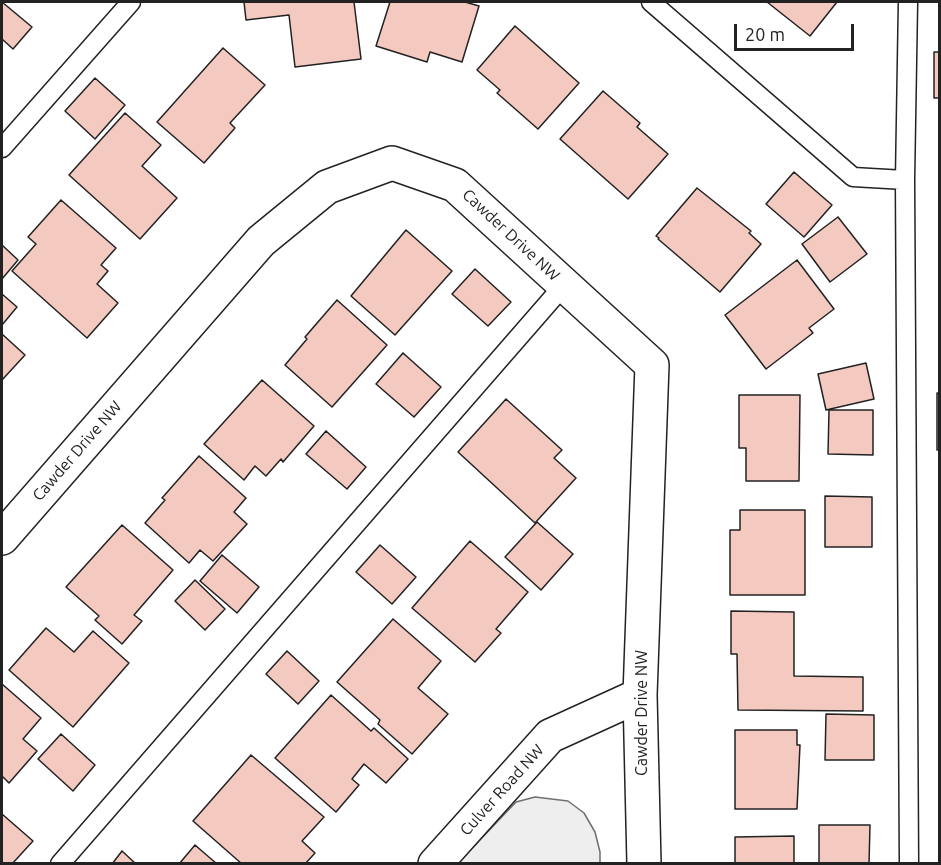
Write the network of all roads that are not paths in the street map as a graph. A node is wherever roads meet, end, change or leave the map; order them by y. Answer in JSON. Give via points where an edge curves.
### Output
{"nodes":[{"id":1,"x":131,"y":2,"type":"edge"},
{"id":2,"x":651,"y":2,"type":"edge"},
{"id":3,"x":908,"y":2,"type":"edge"},
{"id":4,"x":2,"y":148,"type":"edge"},
{"id":5,"x":905,"y":180,"type":"junction"},
{"id":6,"x":564,"y":285,"type":"junction"},
{"id":7,"x":2,"y":538,"type":"edge"},
{"id":8,"x":640,"y":695,"type":"junction"},
{"id":9,"x":60,"y":864,"type":"edge"},
{"id":10,"x":435,"y":864,"type":"edge"},
{"id":11,"x":644,"y":864,"type":"edge"},
{"id":12,"x":909,"y":864,"type":"edge"}],
"edges":[{"from":1,"to":4,"type":"lane"},
{"from":2,"to":5,"type":"lane","via":[[853,177]]},
{"from":3,"to":5,"type":"lane"},
{"from":5,"to":12,"type":"lane"},
{"from":6,"to":7,"type":"street","name":"Cawder Drive NW","via":[[455,184],[392,163],[327,186],[261,241]]},
{"from":6,"to":8,"type":"street","name":"Cawder Drive NW","via":[[652,365]]},
{"from":6,"to":9,"type":"lane"},
{"from":8,"to":10,"type":"street","name":"Culver Road NW","via":[[550,736]]},
{"from":8,"to":11,"type":"street","name":"Cawder Drive NW"}]}
